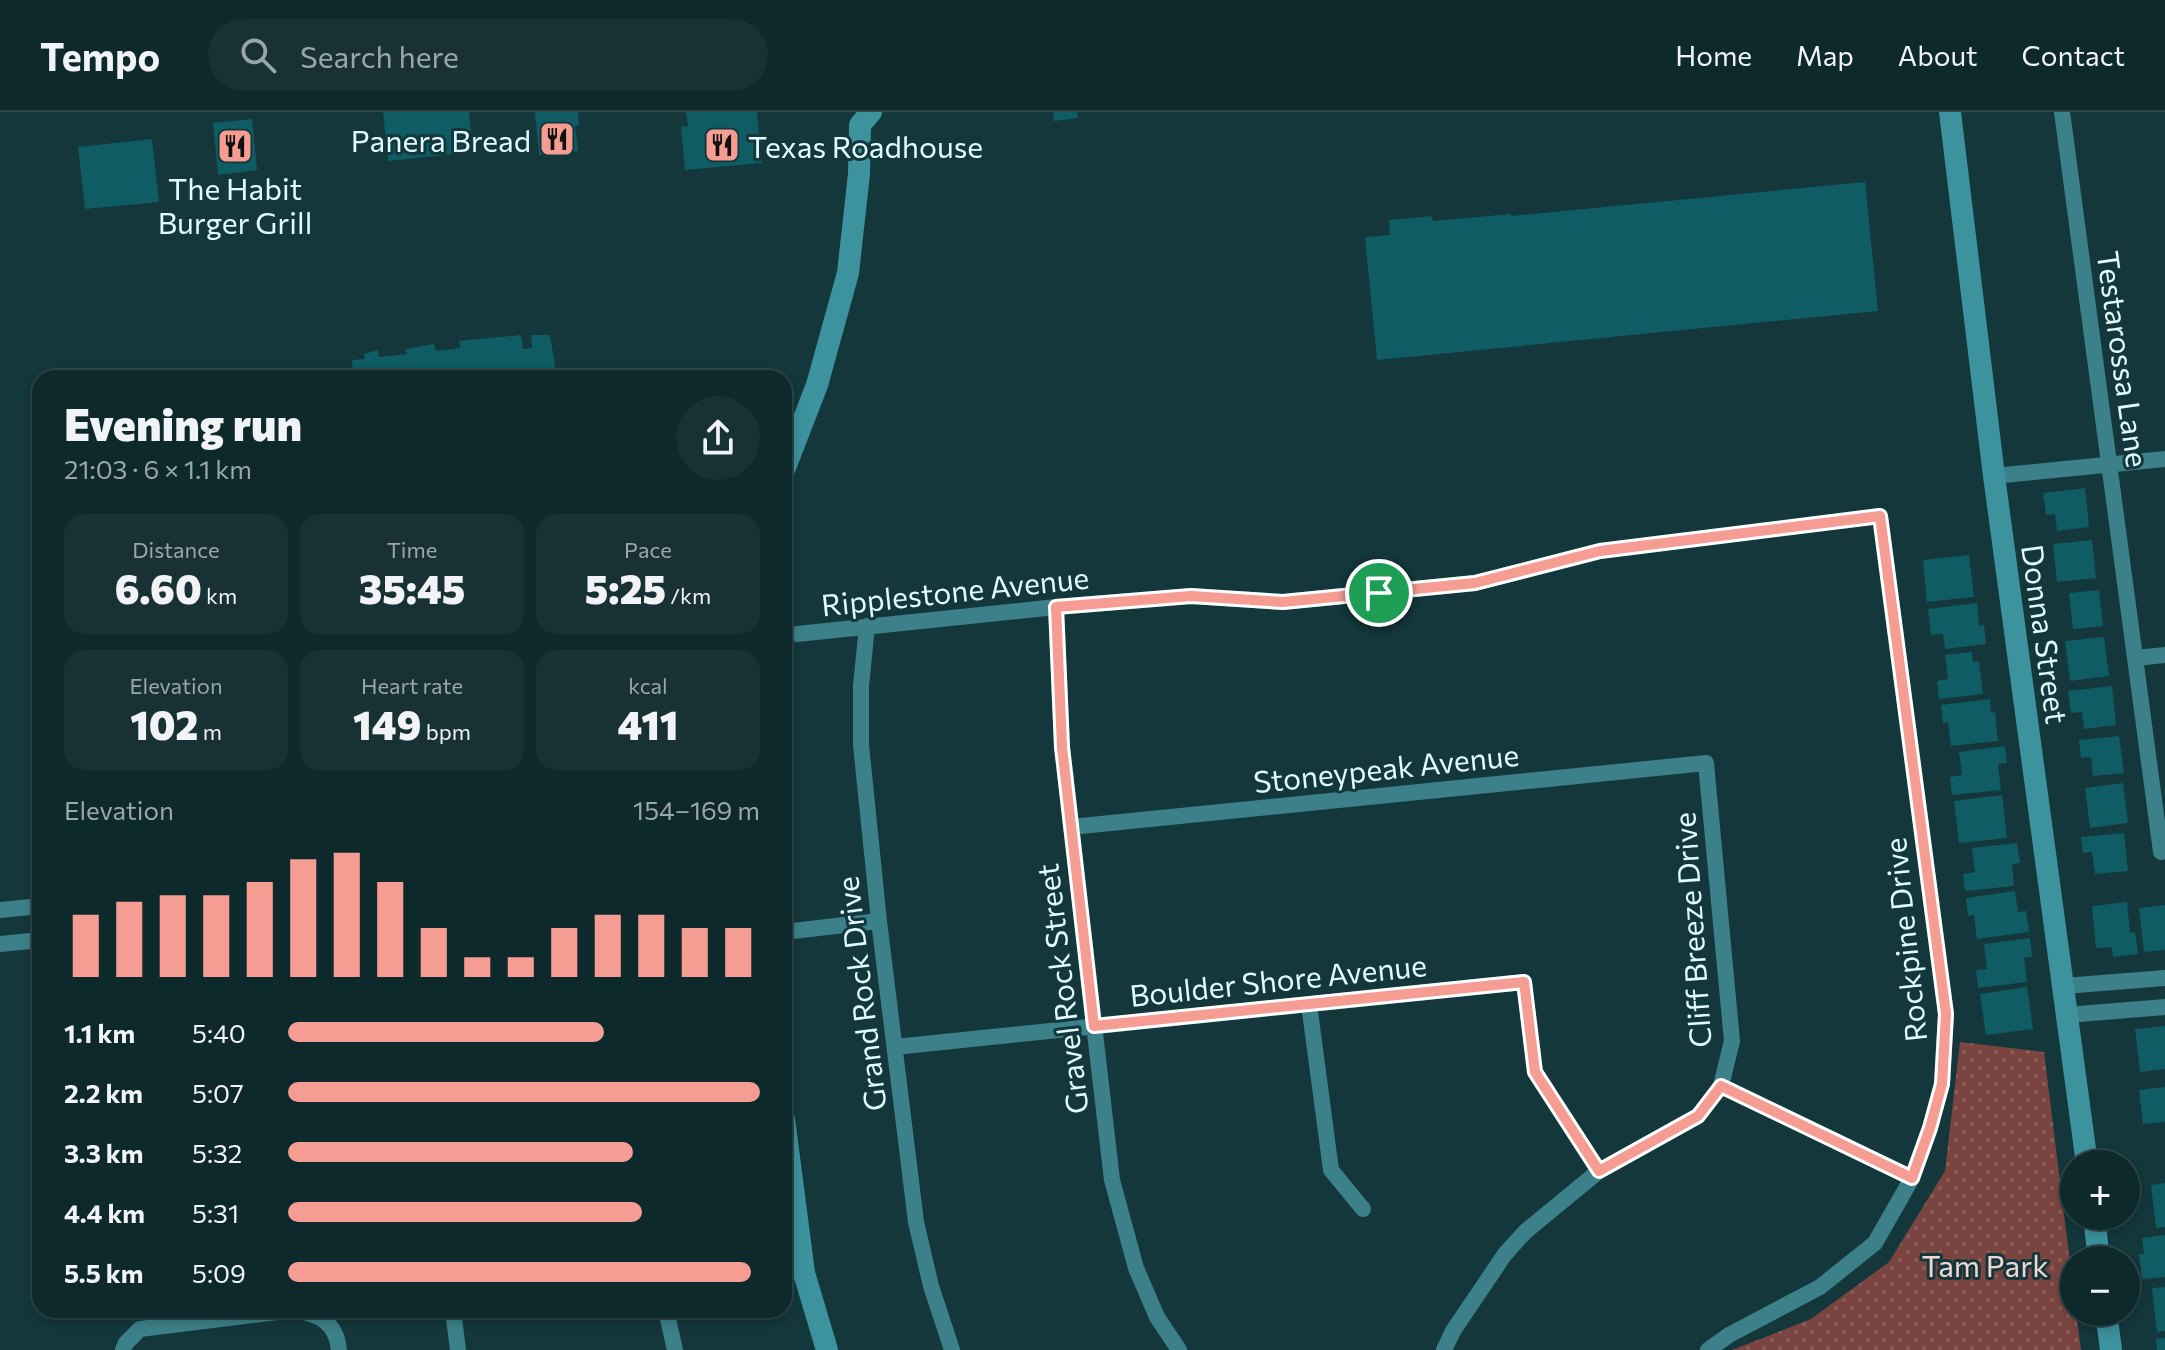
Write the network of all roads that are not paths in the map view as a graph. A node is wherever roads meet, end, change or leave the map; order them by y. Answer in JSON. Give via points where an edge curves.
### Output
{"nodes":[{"id":1,"x":1950,"y":112,"type":"edge"},
{"id":2,"x":2062,"y":112,"type":"edge"},
{"id":3,"x":860,"y":116,"type":"edge"},
{"id":4,"x":792,"y":449,"type":"edge"},
{"id":5,"x":2165,"y":459,"type":"edge"},
{"id":6,"x":2109,"y":464,"type":"junction"},
{"id":7,"x":1994,"y":476,"type":"junction"},
{"id":8,"x":1880,"y":516,"type":"joint"},
{"id":9,"x":1056,"y":607,"type":"junction"},
{"id":10,"x":867,"y":626,"type":"junction"},
{"id":11,"x":797,"y":634,"type":"dead end"},
{"id":12,"x":2165,"y":655,"type":"edge"},
{"id":13,"x":2136,"y":658,"type":"junction"},
{"id":14,"x":1706,"y":763,"type":"joint"},
{"id":15,"x":1071,"y":827,"type":"junction"},
{"id":16,"x":2161,"y":852,"type":"dead end"},
{"id":17,"x":32,"y":907,"type":"edge"},
{"id":18,"x":0,"y":910,"type":"edge"},
{"id":19,"x":879,"y":921,"type":"junction"},
{"id":20,"x":792,"y":931,"type":"edge"},
{"id":21,"x":32,"y":941,"type":"edge"},
{"id":22,"x":0,"y":944,"type":"edge"},
{"id":23,"x":2165,"y":978,"type":"edge"},
{"id":24,"x":2064,"y":986,"type":"junction"},
{"id":25,"x":1309,"y":1004,"type":"junction"},
{"id":26,"x":2165,"y":1007,"type":"edge"},
{"id":27,"x":2067,"y":1015,"type":"junction"},
{"id":28,"x":1094,"y":1026,"type":"junction"},
{"id":29,"x":895,"y":1047,"type":"junction"},
{"id":30,"x":1721,"y":1086,"type":"junction"},
{"id":31,"x":2085,"y":1150,"type":"edge"},
{"id":32,"x":1599,"y":1171,"type":"junction"},
{"id":33,"x":1912,"y":1178,"type":"junction"},
{"id":34,"x":792,"y":1181,"type":"edge"},
{"id":35,"x":1363,"y":1209,"type":"dead end"},
{"id":36,"x":155,"y":1318,"type":"edge"},
{"id":37,"x":321,"y":1318,"type":"edge"},
{"id":38,"x":454,"y":1318,"type":"edge"},
{"id":39,"x":668,"y":1318,"type":"edge"},
{"id":40,"x":2108,"y":1326,"type":"edge"},
{"id":41,"x":123,"y":1350,"type":"edge"},
{"id":42,"x":339,"y":1350,"type":"edge"},
{"id":43,"x":458,"y":1350,"type":"edge"},
{"id":44,"x":675,"y":1350,"type":"edge"},
{"id":45,"x":827,"y":1350,"type":"edge"},
{"id":46,"x":952,"y":1350,"type":"edge"},
{"id":47,"x":1179,"y":1350,"type":"edge"},
{"id":48,"x":1444,"y":1350,"type":"edge"},
{"id":49,"x":1708,"y":1350,"type":"edge"},
{"id":50,"x":2111,"y":1350,"type":"edge"}],
"edges":[{"from":1,"to":7,"type":"street","name":"Donna Street"},
{"from":2,"to":6,"type":"street","name":"Testarossa Lane"},
{"from":3,"to":4,"type":"street","via":[[848,273],[817,385]]},
{"from":5,"to":6,"type":"street"},
{"from":6,"to":7,"type":"street"},
{"from":6,"to":13,"type":"street","name":"Testarossa Lane"},
{"from":7,"to":24,"type":"street","name":"Donna Street"},
{"from":8,"to":9,"type":"street","name":"Ripplestone Avenue","via":[[1600,551],[1475,583],[1283,602],[1191,596]]},
{"from":8,"to":33,"type":"street","name":"Rockpine Drive","via":[[1946,1014],[1942,1084]]},
{"from":9,"to":10,"type":"street","name":"Ripplestone Avenue"},
{"from":9,"to":15,"type":"street","name":"Gravel Rock Street"},
{"from":10,"to":11,"type":"street","name":"Ripplestone Avenue"},
{"from":10,"to":19,"type":"street","name":"Grand Rock Drive","via":[[861,745]]},
{"from":12,"to":13,"type":"street"},
{"from":13,"to":16,"type":"street","name":"Testarossa Lane"},
{"from":14,"to":15,"type":"street","name":"Stoneypeak Avenue"},
{"from":14,"to":30,"type":"street","name":"Cliff Breeze Drive","via":[[1732,1041]]},
{"from":15,"to":28,"type":"street","name":"Gravel Rock Street"},
{"from":17,"to":18,"type":"street"},
{"from":19,"to":20,"type":"street"},
{"from":19,"to":29,"type":"street","name":"Grand Rock Drive"},
{"from":21,"to":22,"type":"street"},
{"from":23,"to":24,"type":"street"},
{"from":24,"to":27,"type":"street","name":"Donna Street"},
{"from":25,"to":28,"type":"street","name":"Boulder Shore Avenue"},
{"from":25,"to":32,"type":"street","name":"Boulder Shore Avenue","via":[[1524,982],[1535,1072]]},
{"from":25,"to":35,"type":"street","via":[[1331,1170]]},
{"from":26,"to":27,"type":"street"},
{"from":27,"to":31,"type":"street","name":"Donna Street"},
{"from":28,"to":29,"type":"street","name":"Boulder Shore Avenue"},
{"from":28,"to":47,"type":"street","name":"Gravel Rock Street","via":[[1112,1180],[1136,1268],[1157,1317]]},
{"from":29,"to":46,"type":"street","name":"Grand Rock Drive","via":[[916,1222]]},
{"from":30,"to":32,"type":"street","name":"Cliff Breeze Drive","via":[[1698,1116]]},
{"from":30,"to":33,"type":"street"},
{"from":32,"to":48,"type":"street","name":"Cliff Breeze Drive","via":[[1505,1254]]},
{"from":33,"to":49,"type":"street","name":"Rockpine Drive","via":[[1875,1243],[1820,1287]]},
{"from":34,"to":45,"type":"street","via":[[804,1273]]},
{"from":36,"to":41,"type":"street"},
{"from":37,"to":42,"type":"street","via":[[329,1323]]},
{"from":38,"to":43,"type":"street"},
{"from":39,"to":44,"type":"street"},
{"from":40,"to":50,"type":"street"}]}
